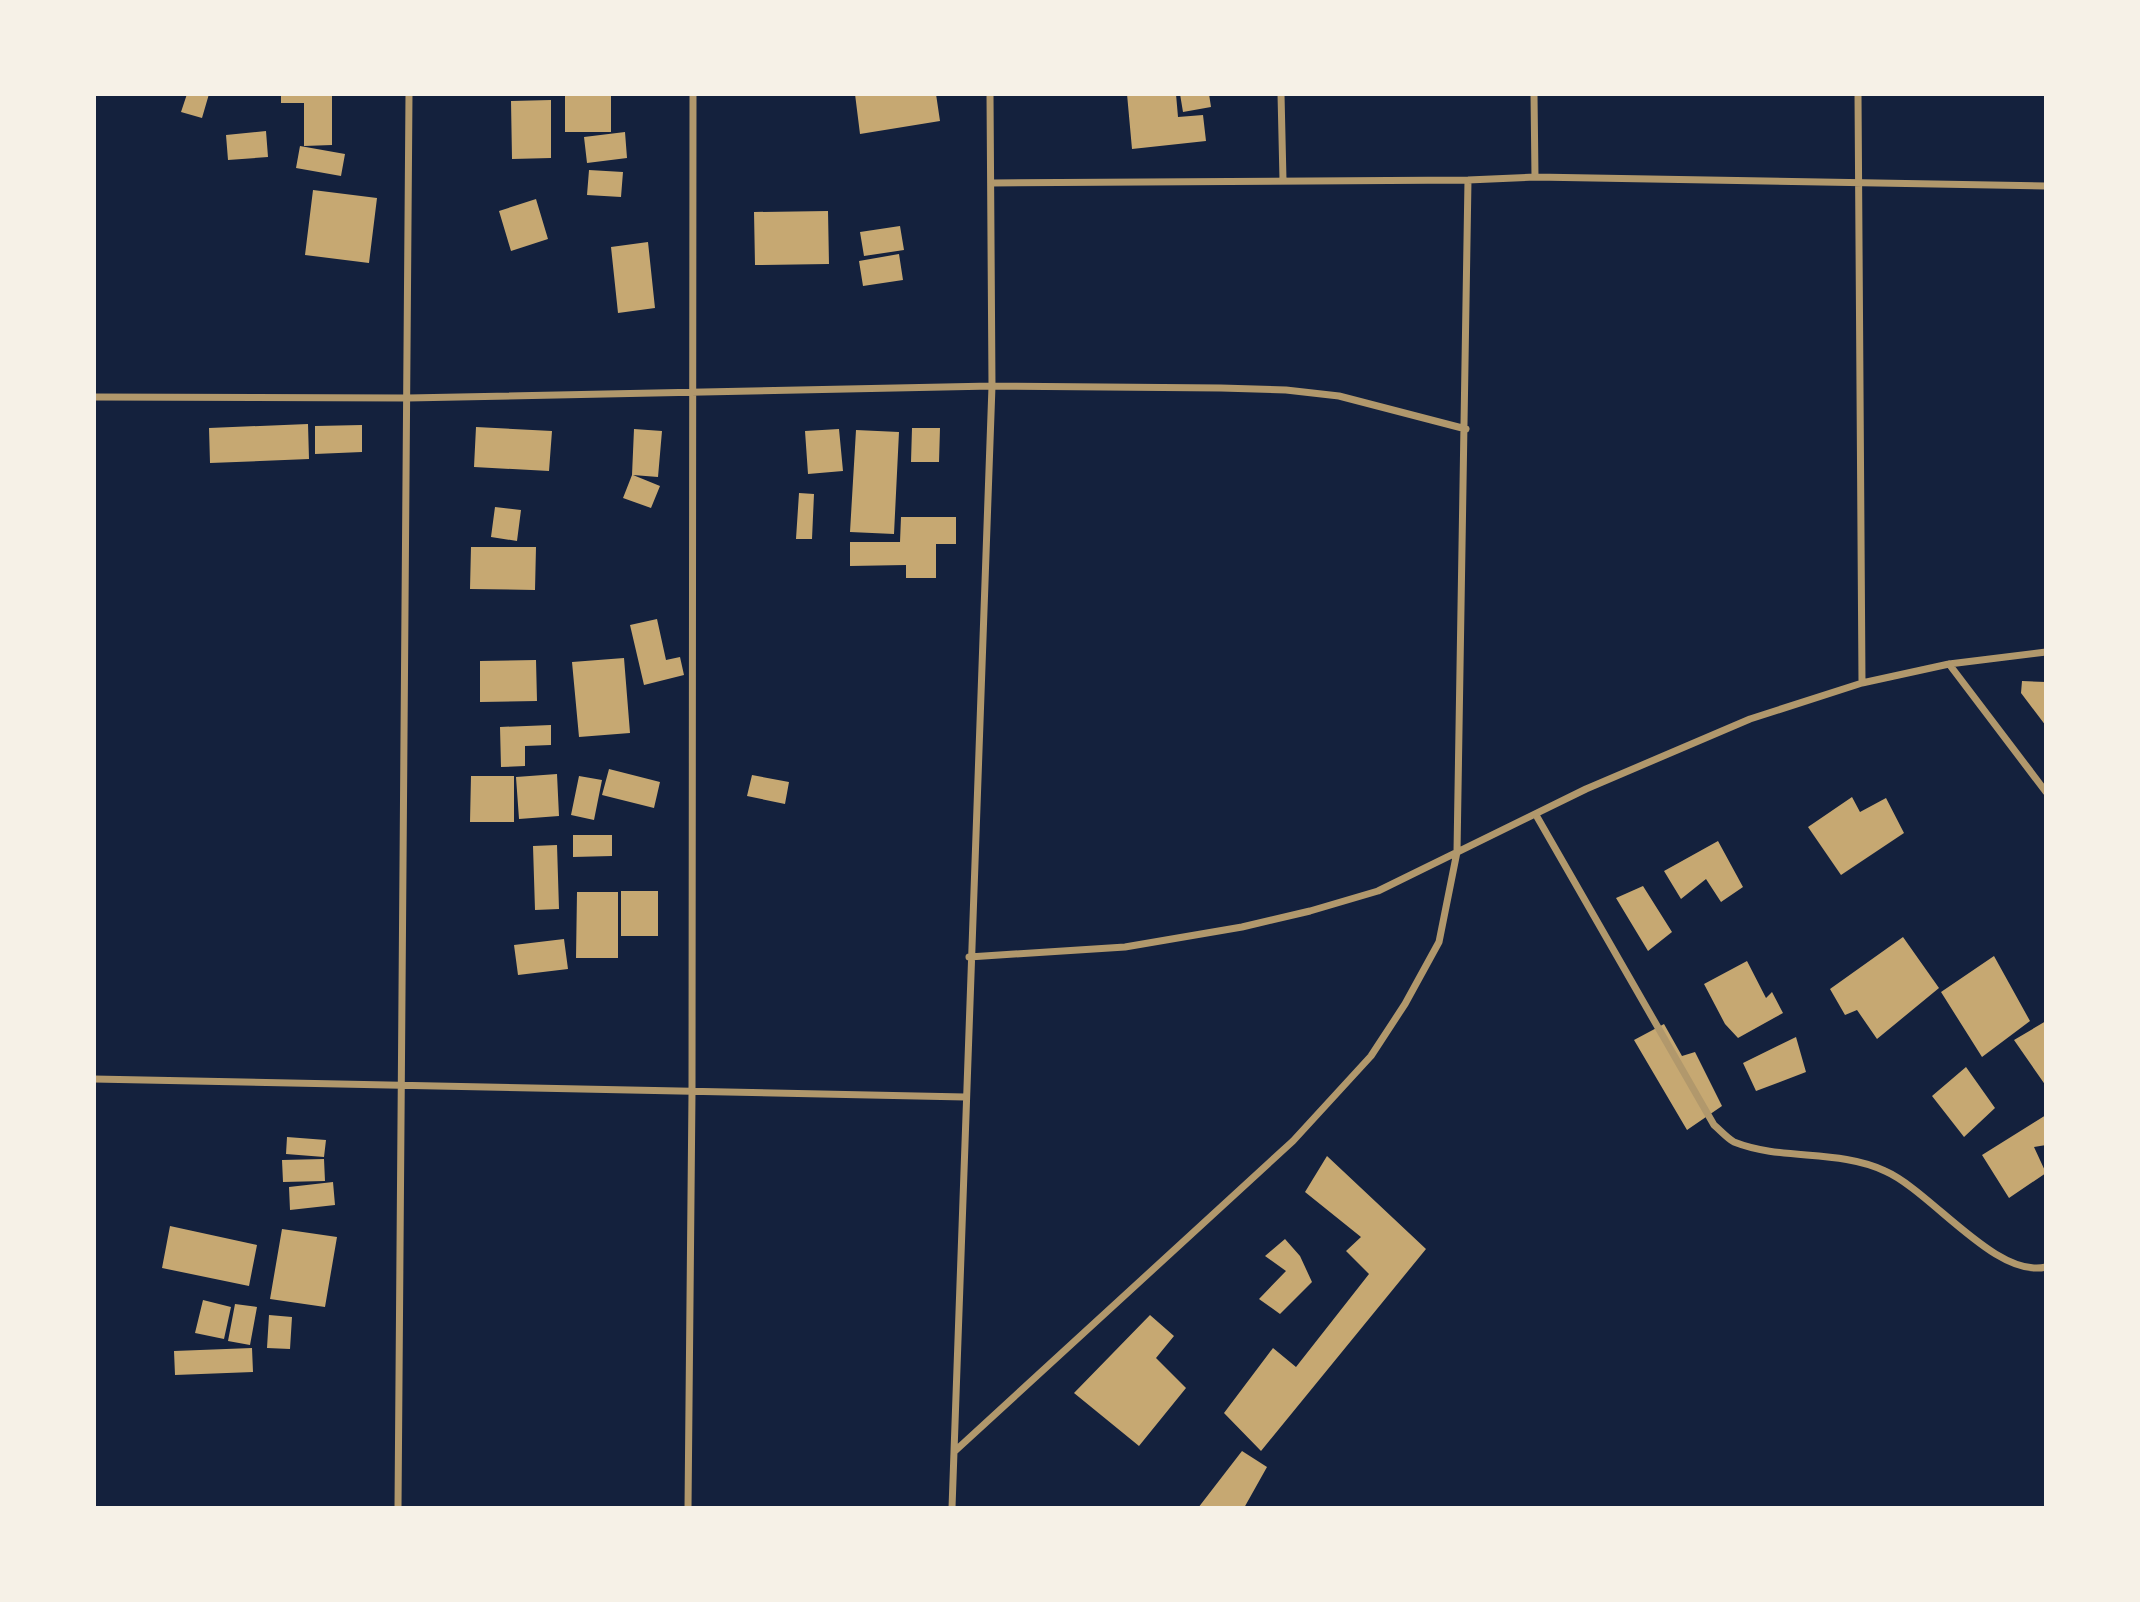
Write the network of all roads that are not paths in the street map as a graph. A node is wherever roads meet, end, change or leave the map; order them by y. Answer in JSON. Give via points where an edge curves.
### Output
{"nodes":[{"id":1,"x":409,"y":94,"type":"edge"},
{"id":2,"x":693,"y":94,"type":"edge"},
{"id":3,"x":990,"y":94,"type":"edge"},
{"id":4,"x":1280,"y":94,"type":"edge"},
{"id":5,"x":1534,"y":94,"type":"edge"},
{"id":6,"x":1858,"y":94,"type":"edge"},
{"id":7,"x":1535,"y":177,"type":"junction"},
{"id":8,"x":1283,"y":180,"type":"junction"},
{"id":9,"x":1468,"y":180,"type":"junction"},
{"id":10,"x":992,"y":183,"type":"junction"},
{"id":11,"x":1858,"y":185,"type":"junction"},
{"id":12,"x":2046,"y":186,"type":"edge"},
{"id":13,"x":992,"y":386,"type":"junction"},
{"id":14,"x":694,"y":394,"type":"junction"},
{"id":15,"x":94,"y":397,"type":"edge"},
{"id":16,"x":408,"y":398,"type":"junction"},
{"id":17,"x":1465,"y":429,"type":"junction"},
{"id":18,"x":2046,"y":652,"type":"edge"},
{"id":19,"x":1949,"y":664,"type":"junction"},
{"id":20,"x":1863,"y":683,"type":"junction"},
{"id":21,"x":2046,"y":792,"type":"edge"},
{"id":22,"x":1536,"y":815,"type":"junction"},
{"id":23,"x":1457,"y":852,"type":"junction"},
{"id":24,"x":969,"y":957,"type":"junction"},
{"id":25,"x":94,"y":1079,"type":"edge"},
{"id":26,"x":402,"y":1086,"type":"junction"},
{"id":27,"x":692,"y":1093,"type":"junction"},
{"id":28,"x":965,"y":1097,"type":"junction"},
{"id":29,"x":2046,"y":1267,"type":"edge"},
{"id":30,"x":955,"y":1451,"type":"junction"},
{"id":31,"x":398,"y":1507,"type":"edge"},
{"id":32,"x":688,"y":1507,"type":"edge"},
{"id":33,"x":952,"y":1507,"type":"edge"}],
"edges":[{"from":1,"to":16,"type":"street"},
{"from":2,"to":14,"type":"street"},
{"from":3,"to":10,"type":"street"},
{"from":4,"to":8,"type":"street"},
{"from":5,"to":7,"type":"street"},
{"from":6,"to":11,"type":"street"},
{"from":7,"to":9,"type":"street"},
{"from":7,"to":11,"type":"street"},
{"from":8,"to":9,"type":"street"},
{"from":8,"to":10,"type":"street"},
{"from":9,"to":17,"type":"street"},
{"from":10,"to":13,"type":"street"},
{"from":11,"to":12,"type":"street"},
{"from":11,"to":20,"type":"street"},
{"from":13,"to":14,"type":"street"},
{"from":13,"to":17,"type":"street","via":[[1286,390],[1339,396]]},
{"from":13,"to":24,"type":"street"},
{"from":14,"to":16,"type":"street"},
{"from":14,"to":27,"type":"street"},
{"from":15,"to":16,"type":"street"},
{"from":16,"to":26,"type":"street"},
{"from":17,"to":23,"type":"street"},
{"from":18,"to":19,"type":"street"},
{"from":19,"to":20,"type":"street"},
{"from":19,"to":21,"type":"street"},
{"from":20,"to":22,"type":"street","via":[[1651,759]]},
{"from":22,"to":23,"type":"street"},
{"from":22,"to":29,"type":"street","via":[[1714,1125],[1731,1141],[1860,1162],[1885,1171],[1916,1188],[1996,1255],[2017,1265]]},
{"from":23,"to":24,"type":"street","via":[[1378,891],[1242,927],[1125,947]]},
{"from":23,"to":30,"type":"street","via":[[1439,942],[1371,1056],[1293,1141]]},
{"from":24,"to":28,"type":"street"},
{"from":25,"to":26,"type":"street"},
{"from":26,"to":27,"type":"street"},
{"from":26,"to":31,"type":"street"},
{"from":27,"to":28,"type":"street"},
{"from":27,"to":32,"type":"street"},
{"from":28,"to":30,"type":"street"},
{"from":30,"to":33,"type":"street"}]}
